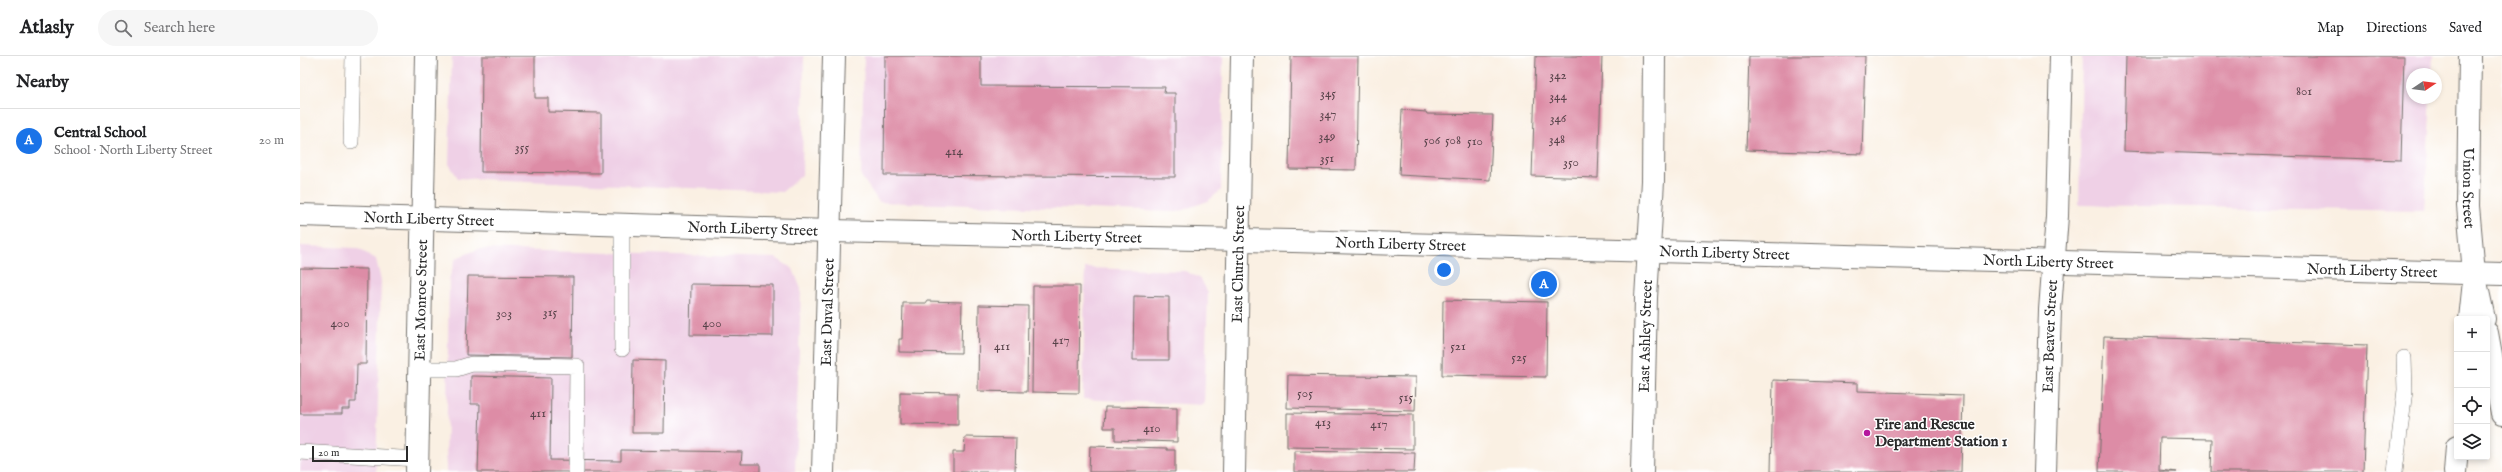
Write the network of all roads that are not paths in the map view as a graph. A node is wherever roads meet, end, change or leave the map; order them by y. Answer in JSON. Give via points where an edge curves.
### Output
{"nodes":[{"id":1,"x":353,"y":56,"type":"edge"},
{"id":2,"x":426,"y":56,"type":"edge"},
{"id":3,"x":834,"y":56,"type":"edge"},
{"id":4,"x":1242,"y":56,"type":"edge"},
{"id":5,"x":1654,"y":56,"type":"edge"},
{"id":6,"x":2061,"y":56,"type":"edge"},
{"id":7,"x":2470,"y":56,"type":"edge"},
{"id":8,"x":351,"y":142,"type":"dead end"},
{"id":9,"x":300,"y":215,"type":"edge"},
{"id":10,"x":422,"y":218,"type":"junction"},
{"id":11,"x":622,"y":224,"type":"junction"},
{"id":12,"x":831,"y":231,"type":"junction"},
{"id":13,"x":1238,"y":240,"type":"junction"},
{"id":14,"x":1648,"y":252,"type":"junction"},
{"id":15,"x":2054,"y":261,"type":"junction"},
{"id":16,"x":2474,"y":273,"type":"junction"},
{"id":17,"x":2502,"y":274,"type":"edge"},
{"id":18,"x":2470,"y":316,"type":"edge"},
{"id":19,"x":2483,"y":316,"type":"edge"},
{"id":20,"x":622,"y":349,"type":"dead end"},
{"id":21,"x":2490,"y":349,"type":"edge"},
{"id":22,"x":2404,"y":358,"type":"dead end"},
{"id":23,"x":420,"y":369,"type":"junction"},
{"id":24,"x":2502,"y":414,"type":"edge"},
{"id":25,"x":300,"y":452,"type":"edge"},
{"id":26,"x":2456,"y":460,"type":"edge"},
{"id":27,"x":417,"y":465,"type":"edge"},
{"id":28,"x":576,"y":472,"type":"edge"},
{"id":29,"x":823,"y":472,"type":"edge"},
{"id":30,"x":1234,"y":472,"type":"edge"},
{"id":31,"x":1642,"y":472,"type":"edge"},
{"id":32,"x":2045,"y":472,"type":"edge"},
{"id":33,"x":2395,"y":472,"type":"edge"},
{"id":34,"x":2455,"y":472,"type":"edge"}],
"edges":[{"from":1,"to":8,"type":"lane"},
{"from":2,"to":10,"type":"main road","name":"East Monroe Street"},
{"from":3,"to":12,"type":"main road","name":"East Duval Street"},
{"from":4,"to":13,"type":"main road","name":"East Church Street"},
{"from":5,"to":14,"type":"main road","name":"East Ashley Street","via":[[1653,181]]},
{"from":6,"to":15,"type":"main road","name":"East Beaver Street"},
{"from":7,"to":16,"type":"main road","name":"Union Street","via":[[2468,206]]},
{"from":9,"to":10,"type":"main road","name":"North Liberty Street"},
{"from":10,"to":11,"type":"main road","name":"North Liberty Street"},
{"from":10,"to":23,"type":"main road","name":"East Monroe Street"},
{"from":11,"to":12,"type":"main road","name":"North Liberty Street"},
{"from":11,"to":20,"type":"lane"},
{"from":12,"to":13,"type":"main road","name":"North Liberty Street"},
{"from":12,"to":29,"type":"main road","name":"East Duval Street"},
{"from":13,"to":14,"type":"main road","name":"North Liberty Street"},
{"from":13,"to":30,"type":"main road","name":"East Church Street"},
{"from":14,"to":15,"type":"main road","name":"North Liberty Street"},
{"from":14,"to":31,"type":"main road","name":"East Ashley Street"},
{"from":15,"to":16,"type":"main road","name":"North Liberty Street"},
{"from":15,"to":32,"type":"main road","name":"East Beaver Street"},
{"from":16,"to":17,"type":"main road","name":"North Liberty Street"},
{"from":16,"to":18,"type":"main road","name":"Union Street"},
{"from":16,"to":19,"type":"main road"},
{"from":21,"to":24,"type":"main road"},
{"from":22,"to":33,"type":"lane","via":[[2405,390]]},
{"from":23,"to":27,"type":"main road","name":"East Monroe Street"},
{"from":23,"to":28,"type":"lane","via":[[456,369],[472,364],[577,366]]},
{"from":25,"to":27,"type":"lane"},
{"from":26,"to":34,"type":"main road"}]}
